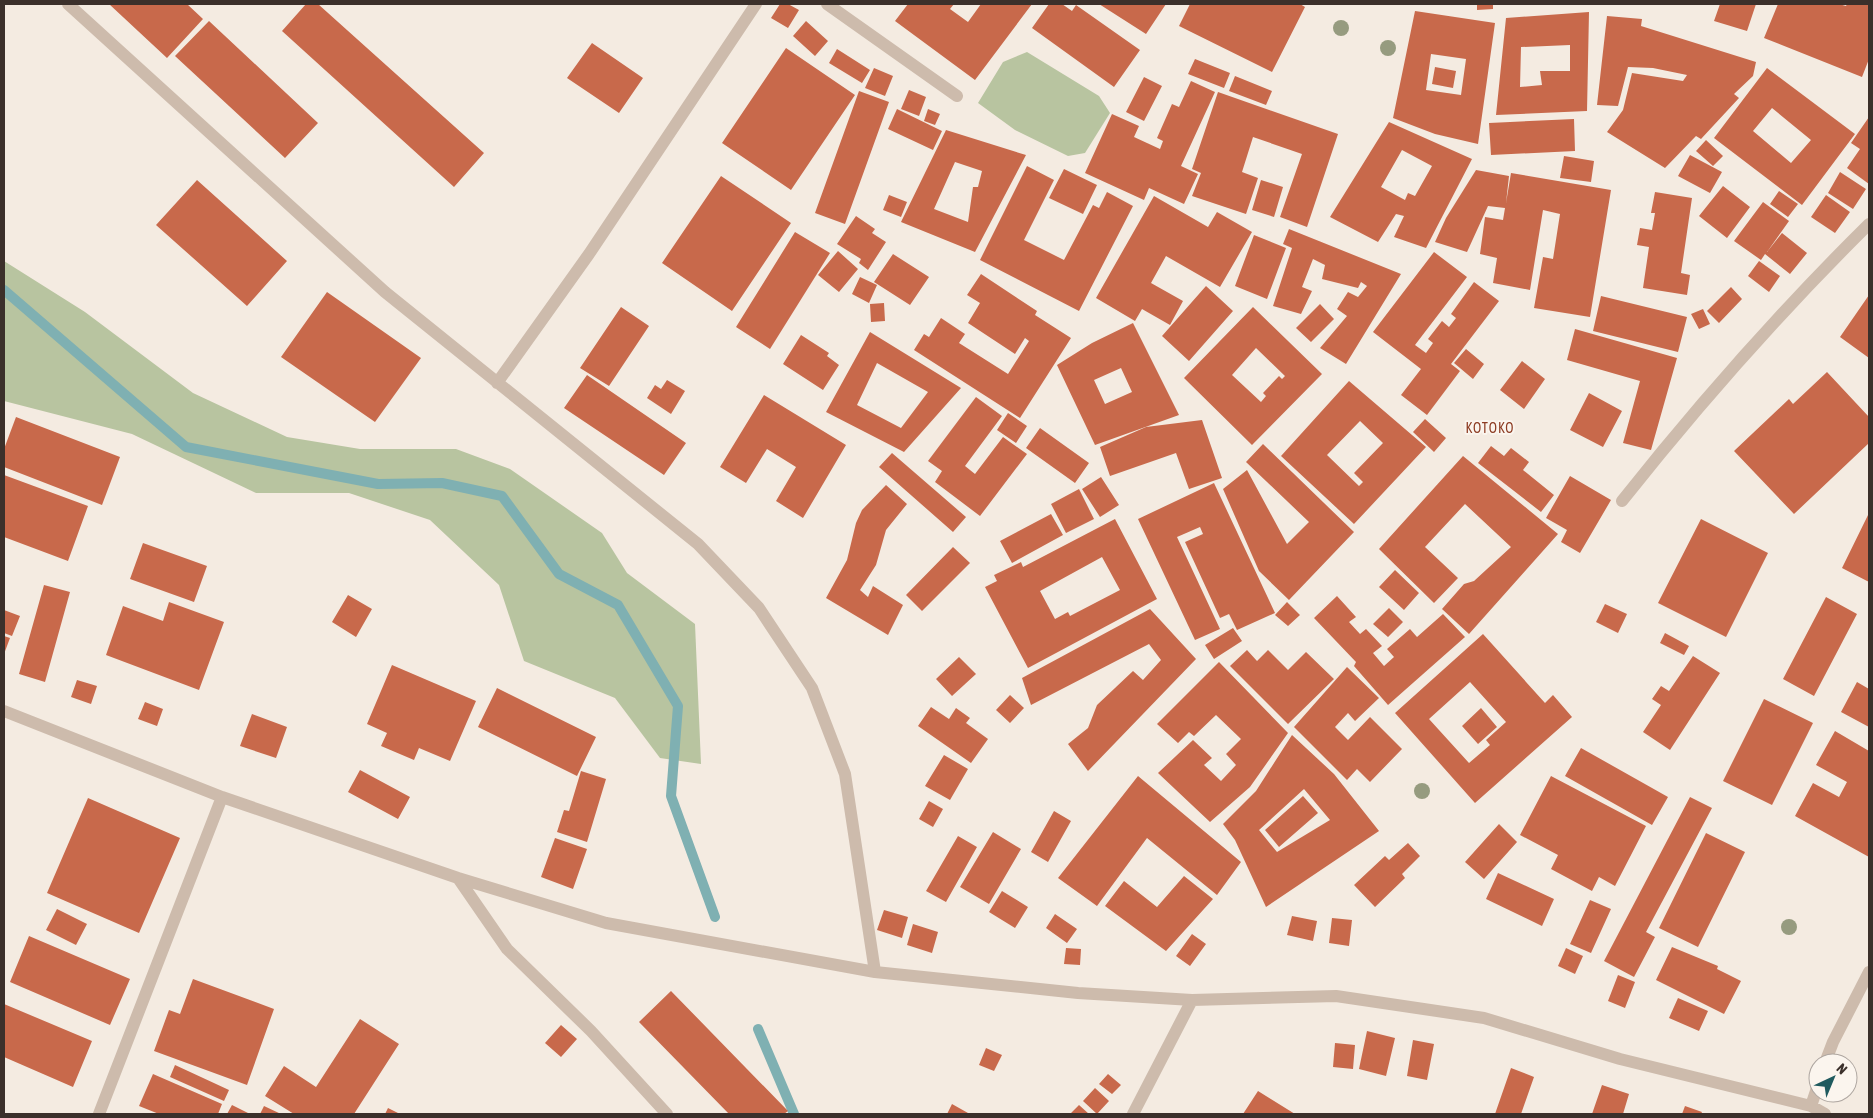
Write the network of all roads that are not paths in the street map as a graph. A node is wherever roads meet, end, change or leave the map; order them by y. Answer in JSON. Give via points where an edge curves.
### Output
{"nodes":[{"id":1,"x":68,"y":4,"type":"edge"},
{"id":2,"x":756,"y":4,"type":"edge"},
{"id":3,"x":827,"y":4,"type":"edge"},
{"id":4,"x":957,"y":96,"type":"dead end"},
{"id":5,"x":1869,"y":224,"type":"edge"},
{"id":6,"x":497,"y":383,"type":"junction"},
{"id":7,"x":1622,"y":501,"type":"dead end"},
{"id":8,"x":4,"y":712,"type":"edge"},
{"id":9,"x":222,"y":797,"type":"junction"},
{"id":10,"x":458,"y":878,"type":"junction"},
{"id":11,"x":874,"y":972,"type":"junction"},
{"id":12,"x":1869,"y":972,"type":"edge"},
{"id":13,"x":1192,"y":1000,"type":"junction"},
{"id":14,"x":1829,"y":1053,"type":"edge"},
{"id":15,"x":1811,"y":1103,"type":"edge"},
{"id":16,"x":1810,"y":1106,"type":"junction"},
{"id":17,"x":99,"y":1114,"type":"edge"},
{"id":18,"x":667,"y":1114,"type":"edge"},
{"id":19,"x":1133,"y":1114,"type":"edge"},
{"id":20,"x":1826,"y":1114,"type":"edge"}],
"edges":[{"from":1,"to":6,"type":"street","via":[[385,292]]},
{"from":2,"to":6,"type":"street","via":[[589,254]]},
{"from":3,"to":4,"type":"street"},
{"from":5,"to":7,"type":"street","via":[[1694,411]]},
{"from":6,"to":11,"type":"street","via":[[698,544],[759,608],[812,688],[845,774]]},
{"from":8,"to":9,"type":"street"},
{"from":9,"to":10,"type":"street"},
{"from":9,"to":17,"type":"street"},
{"from":10,"to":11,"type":"street","via":[[606,923]]},
{"from":10,"to":18,"type":"street","via":[[507,949],[591,1031]]},
{"from":11,"to":13,"type":"street","via":[[1078,993]]},
{"from":12,"to":14,"type":"street"},
{"from":13,"to":16,"type":"street","via":[[1336,996],[1484,1018],[1620,1059]]},
{"from":13,"to":19,"type":"street"},
{"from":15,"to":16,"type":"street"},
{"from":16,"to":20,"type":"street"}]}
